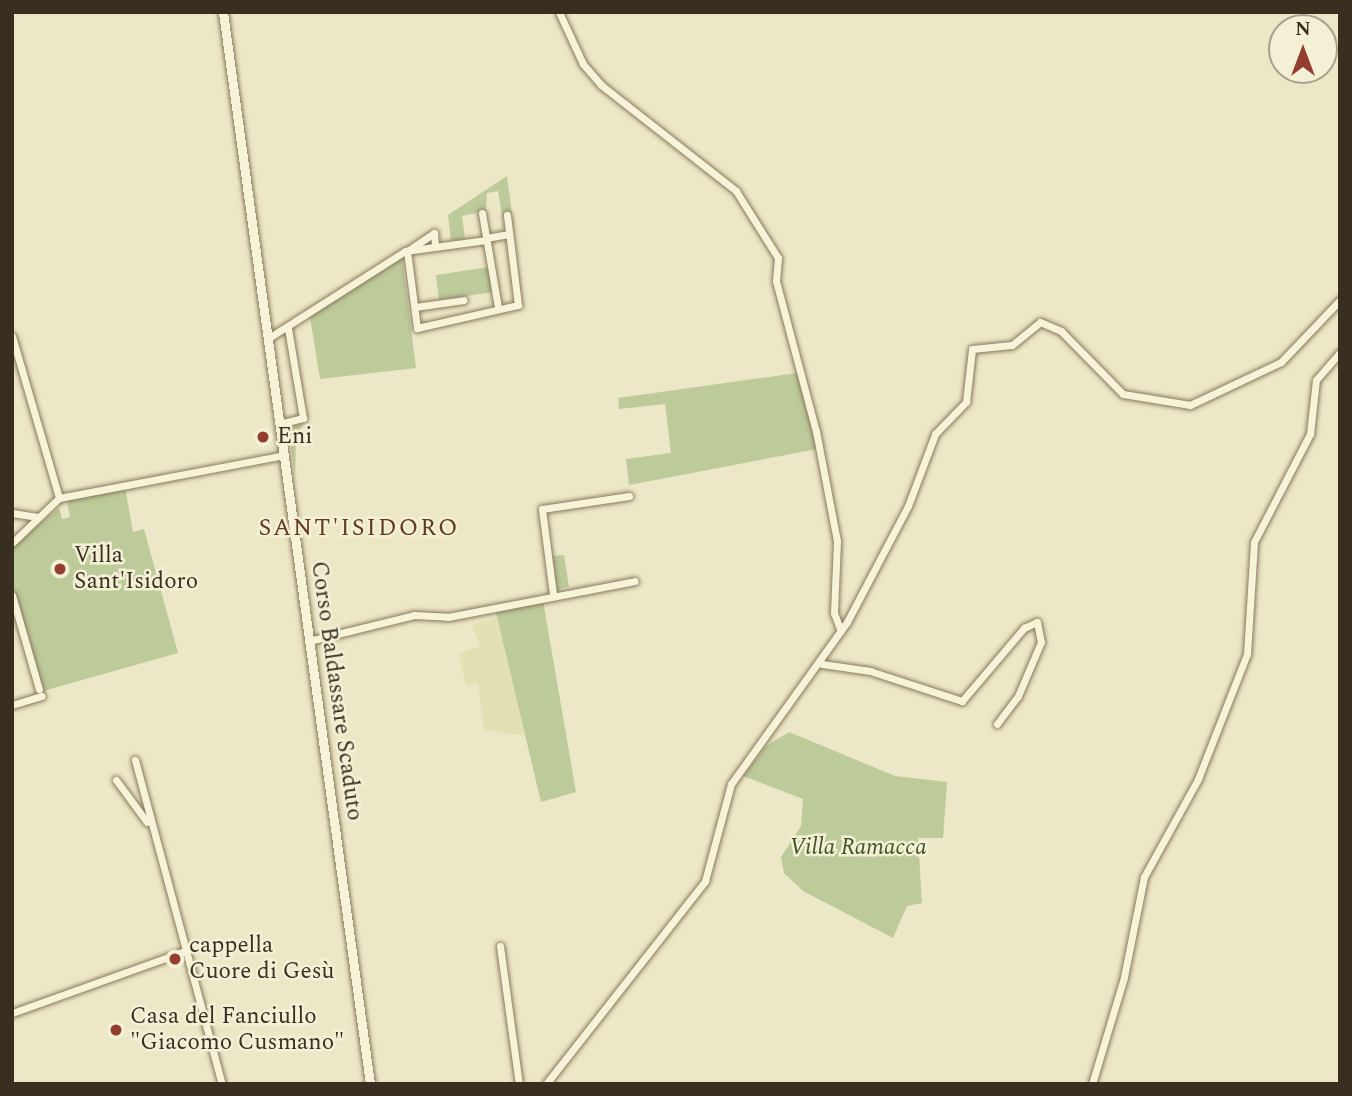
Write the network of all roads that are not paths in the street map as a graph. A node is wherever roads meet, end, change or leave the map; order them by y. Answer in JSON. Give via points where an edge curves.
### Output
{"nodes":[{"id":1,"x":223,"y":12,"type":"edge"},
{"id":2,"x":559,"y":12,"type":"edge"},
{"id":3,"x":482,"y":213,"type":"dead end"},
{"id":4,"x":506,"y":215,"type":"dead end"},
{"id":5,"x":509,"y":234,"type":"junction"},
{"id":6,"x":486,"y":239,"type":"junction"},
{"id":7,"x":435,"y":246,"type":"junction"},
{"id":8,"x":407,"y":251,"type":"junction"},
{"id":9,"x":464,"y":300,"type":"dead end"},
{"id":10,"x":1340,"y":300,"type":"edge"},
{"id":11,"x":415,"y":307,"type":"junction"},
{"id":12,"x":498,"y":308,"type":"junction"},
{"id":13,"x":288,"y":328,"type":"junction"},
{"id":14,"x":12,"y":336,"type":"edge"},
{"id":15,"x":267,"y":339,"type":"junction"},
{"id":16,"x":1340,"y":352,"type":"edge"},
{"id":17,"x":279,"y":424,"type":"junction"},
{"id":18,"x":284,"y":455,"type":"junction"},
{"id":19,"x":629,"y":496,"type":"dead end"},
{"id":20,"x":59,"y":498,"type":"junction"},
{"id":21,"x":12,"y":513,"type":"edge"},
{"id":22,"x":38,"y":517,"type":"junction"},
{"id":23,"x":12,"y":543,"type":"edge"},
{"id":24,"x":635,"y":581,"type":"dead end"},
{"id":25,"x":554,"y":594,"type":"junction"},
{"id":26,"x":12,"y":595,"type":"edge"},
{"id":27,"x":841,"y":631,"type":"junction"},
{"id":28,"x":309,"y":641,"type":"junction"},
{"id":29,"x":822,"y":664,"type":"junction"},
{"id":30,"x":12,"y":705,"type":"edge"},
{"id":31,"x":997,"y":724,"type":"dead end"},
{"id":32,"x":135,"y":760,"type":"dead end"},
{"id":33,"x":116,"y":780,"type":"dead end"},
{"id":34,"x":150,"y":827,"type":"junction"},
{"id":35,"x":500,"y":946,"type":"dead end"},
{"id":36,"x":185,"y":951,"type":"junction"},
{"id":37,"x":12,"y":1013,"type":"edge"},
{"id":38,"x":222,"y":1084,"type":"edge"},
{"id":39,"x":370,"y":1084,"type":"edge"},
{"id":40,"x":519,"y":1084,"type":"edge"},
{"id":41,"x":546,"y":1084,"type":"edge"},
{"id":42,"x":1092,"y":1084,"type":"edge"}],
"edges":[{"from":1,"to":15,"type":"street","name":"Corso Baldassare Scaduto"},
{"from":2,"to":27,"type":"street","via":[[583,64],[601,85],[736,191],[778,258],[776,281],[816,431],[837,541],[834,614]]},
{"from":3,"to":6,"type":"street"},
{"from":4,"to":5,"type":"street"},
{"from":5,"to":6,"type":"street"},
{"from":5,"to":12,"type":"street","via":[[517,305]]},
{"from":6,"to":7,"type":"street"},
{"from":6,"to":12,"type":"street"},
{"from":7,"to":8,"type":"street"},
{"from":7,"to":8,"type":"street","via":[[434,233]]},
{"from":8,"to":11,"type":"street"},
{"from":8,"to":13,"type":"street"},
{"from":9,"to":11,"type":"street"},
{"from":10,"to":27,"type":"street","via":[[1281,362],[1190,405],[1123,394],[1061,331],[1040,321],[1012,345],[972,349],[966,402],[938,427],[908,506]]},
{"from":11,"to":12,"type":"street","via":[[417,328]]},
{"from":13,"to":15,"type":"street"},
{"from":13,"to":17,"type":"street","via":[[303,418]]},
{"from":14,"to":20,"type":"street"},
{"from":15,"to":17,"type":"street","name":"Corso Baldassare Scaduto"},
{"from":16,"to":42,"type":"street","via":[[1316,380],[1310,434],[1254,541],[1247,654],[1198,779],[1144,877],[1124,976]]},
{"from":17,"to":18,"type":"street","name":"Corso Baldassare Scaduto"},
{"from":18,"to":20,"type":"street"},
{"from":18,"to":28,"type":"street","name":"Corso Baldassare Scaduto"},
{"from":19,"to":25,"type":"street","via":[[542,509]]},
{"from":20,"to":22,"type":"street"},
{"from":21,"to":22,"type":"street"},
{"from":22,"to":23,"type":"street"},
{"from":24,"to":25,"type":"street"},
{"from":25,"to":28,"type":"street","via":[[448,617],[414,615]]},
{"from":26,"to":30,"type":"street","via":[[41,692]]},
{"from":27,"to":29,"type":"street"},
{"from":28,"to":39,"type":"street","name":"Corso Baldassare Scaduto"},
{"from":29,"to":31,"type":"street","via":[[890,676],[962,701],[1024,628],[1037,622],[1041,642],[1018,696]]},
{"from":29,"to":41,"type":"street","via":[[731,784],[705,881]]},
{"from":32,"to":34,"type":"street"},
{"from":33,"to":34,"type":"street"},
{"from":34,"to":36,"type":"street"},
{"from":35,"to":40,"type":"street"},
{"from":36,"to":37,"type":"street"},
{"from":36,"to":38,"type":"street"}]}
